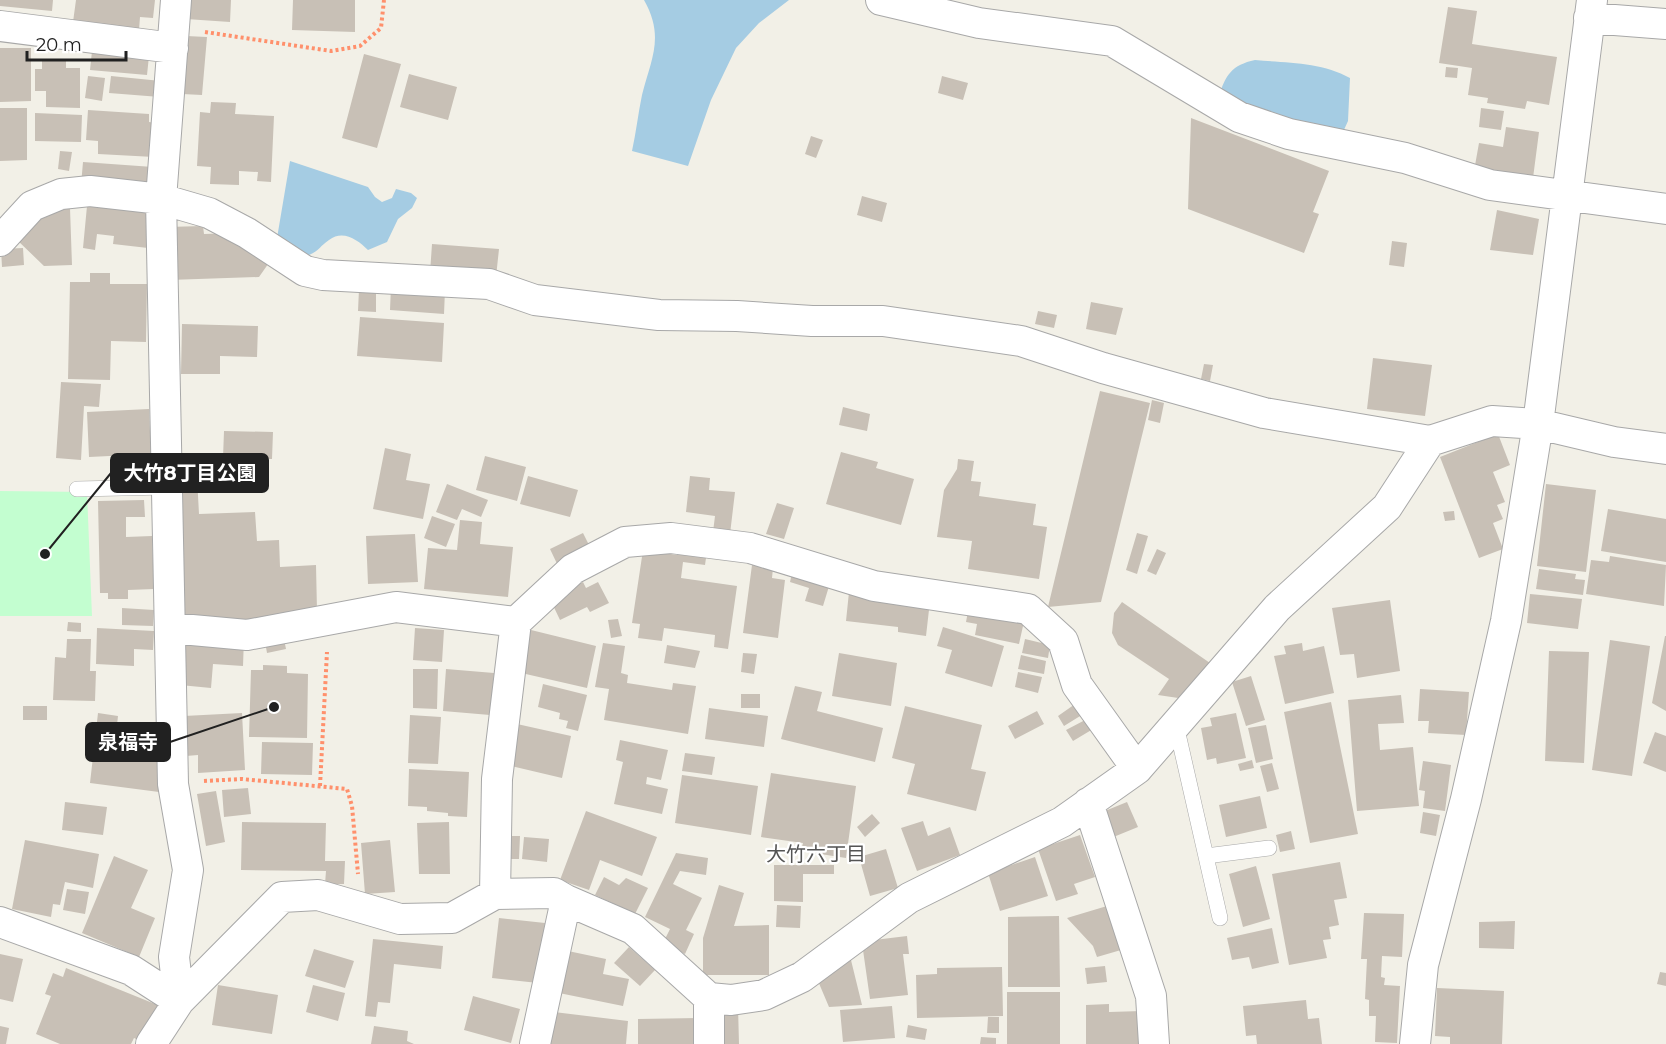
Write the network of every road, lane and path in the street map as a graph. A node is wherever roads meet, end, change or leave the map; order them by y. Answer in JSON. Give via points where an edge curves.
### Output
{"nodes":[{"id":1,"x":384,"y":0,"type":"edge"},
{"id":2,"x":882,"y":0,"type":"edge"},
{"id":3,"x":1591,"y":9,"type":"edge"},
{"id":4,"x":1666,"y":24,"type":"edge"},
{"id":5,"x":175,"y":25,"type":"edge"},
{"id":6,"x":0,"y":26,"type":"edge"},
{"id":7,"x":1567,"y":196,"type":"junction"},
{"id":8,"x":161,"y":199,"type":"junction"},
{"id":9,"x":1666,"y":209,"type":"edge"},
{"id":10,"x":0,"y":241,"type":"edge"},
{"id":11,"x":1538,"y":424,"type":"junction"},
{"id":12,"x":1430,"y":441,"type":"junction"},
{"id":13,"x":1666,"y":449,"type":"edge"},
{"id":14,"x":167,"y":486,"type":"junction"},
{"id":15,"x":77,"y":489,"type":"dead end"},
{"id":16,"x":326,"y":620,"type":"junction"},
{"id":17,"x":516,"y":622,"type":"junction"},
{"id":18,"x":170,"y":628,"type":"junction"},
{"id":19,"x":1176,"y":725,"type":"junction"},
{"id":20,"x":1137,"y":769,"type":"junction"},
{"id":21,"x":173,"y":784,"type":"junction"},
{"id":22,"x":320,"y":786,"type":"junction"},
{"id":23,"x":1088,"y":803,"type":"junction"},
{"id":24,"x":1269,"y":848,"type":"dead end"},
{"id":25,"x":1206,"y":856,"type":"junction"},
{"id":26,"x":495,"y":894,"type":"junction"},
{"id":27,"x":566,"y":900,"type":"junction"},
{"id":28,"x":358,"y":907,"type":"junction"},
{"id":29,"x":1220,"y":918,"type":"dead end"},
{"id":30,"x":0,"y":922,"type":"edge"},
{"id":31,"x":709,"y":998,"type":"junction"},
{"id":32,"x":178,"y":1001,"type":"junction"},
{"id":33,"x":151,"y":1044,"type":"edge"},
{"id":34,"x":535,"y":1044,"type":"edge"},
{"id":35,"x":709,"y":1044,"type":"edge"},
{"id":36,"x":1154,"y":1044,"type":"edge"},
{"id":37,"x":1415,"y":1044,"type":"edge"}],
"edges":[{"from":1,"to":5,"type":"path","via":[[381,28],[360,46],[331,51]]},
{"from":2,"to":7,"type":"street","via":[[979,23],[1112,41],[1239,117],[1289,134],[1405,158],[1490,185]]},
{"from":3,"to":4,"type":"street"},
{"from":3,"to":7,"type":"street"},
{"from":5,"to":6,"type":"street"},
{"from":5,"to":8,"type":"street"},
{"from":7,"to":9,"type":"street"},
{"from":7,"to":11,"type":"street"},
{"from":8,"to":10,"type":"street","via":[[90,191],[61,194],[32,206]]},
{"from":8,"to":12,"type":"street","via":[[209,213],[247,232],[305,271],[323,275],[489,284],[535,300],[659,315],[883,321],[1021,341],[1264,413]]},
{"from":8,"to":14,"type":"street"},
{"from":11,"to":12,"type":"street","via":[[1492,421]]},
{"from":11,"to":13,"type":"street","via":[[1614,442]]},
{"from":11,"to":37,"type":"street","via":[[1506,621],[1467,799],[1423,964]]},
{"from":12,"to":19,"type":"street","via":[[1387,507],[1277,608]]},
{"from":14,"to":15,"type":"lane"},
{"from":14,"to":18,"type":"street"},
{"from":16,"to":17,"type":"street","via":[[396,607]]},
{"from":16,"to":18,"type":"street","via":[[248,635]]},
{"from":16,"to":22,"type":"path"},
{"from":17,"to":20,"type":"street","via":[[573,569],[625,542],[671,538],[750,548],[874,586],[1028,609],[1062,641],[1077,685]]},
{"from":17,"to":26,"type":"street","via":[[496,779]]},
{"from":18,"to":21,"type":"street"},
{"from":19,"to":20,"type":"street"},
{"from":19,"to":25,"type":"lane"},
{"from":20,"to":23,"type":"street"},
{"from":21,"to":22,"type":"path","via":[[242,779]]},
{"from":21,"to":32,"type":"street","via":[[188,870],[174,957]]},
{"from":22,"to":28,"type":"path","via":[[347,789],[352,806]]},
{"from":23,"to":31,"type":"street","via":[[1062,822],[909,898],[802,977],[764,995],[731,1000]]},
{"from":23,"to":36,"type":"street","via":[[1151,996]]},
{"from":24,"to":25,"type":"lane"},
{"from":25,"to":29,"type":"lane"},
{"from":26,"to":27,"type":"street","via":[[554,893]]},
{"from":26,"to":28,"type":"street","via":[[452,918],[400,919]]},
{"from":27,"to":31,"type":"street","via":[[633,929]]},
{"from":27,"to":34,"type":"street"},
{"from":28,"to":32,"type":"street","via":[[318,895],[282,897]]},
{"from":30,"to":32,"type":"street","via":[[131,970]]},
{"from":31,"to":35,"type":"street"},
{"from":32,"to":33,"type":"street"}]}
